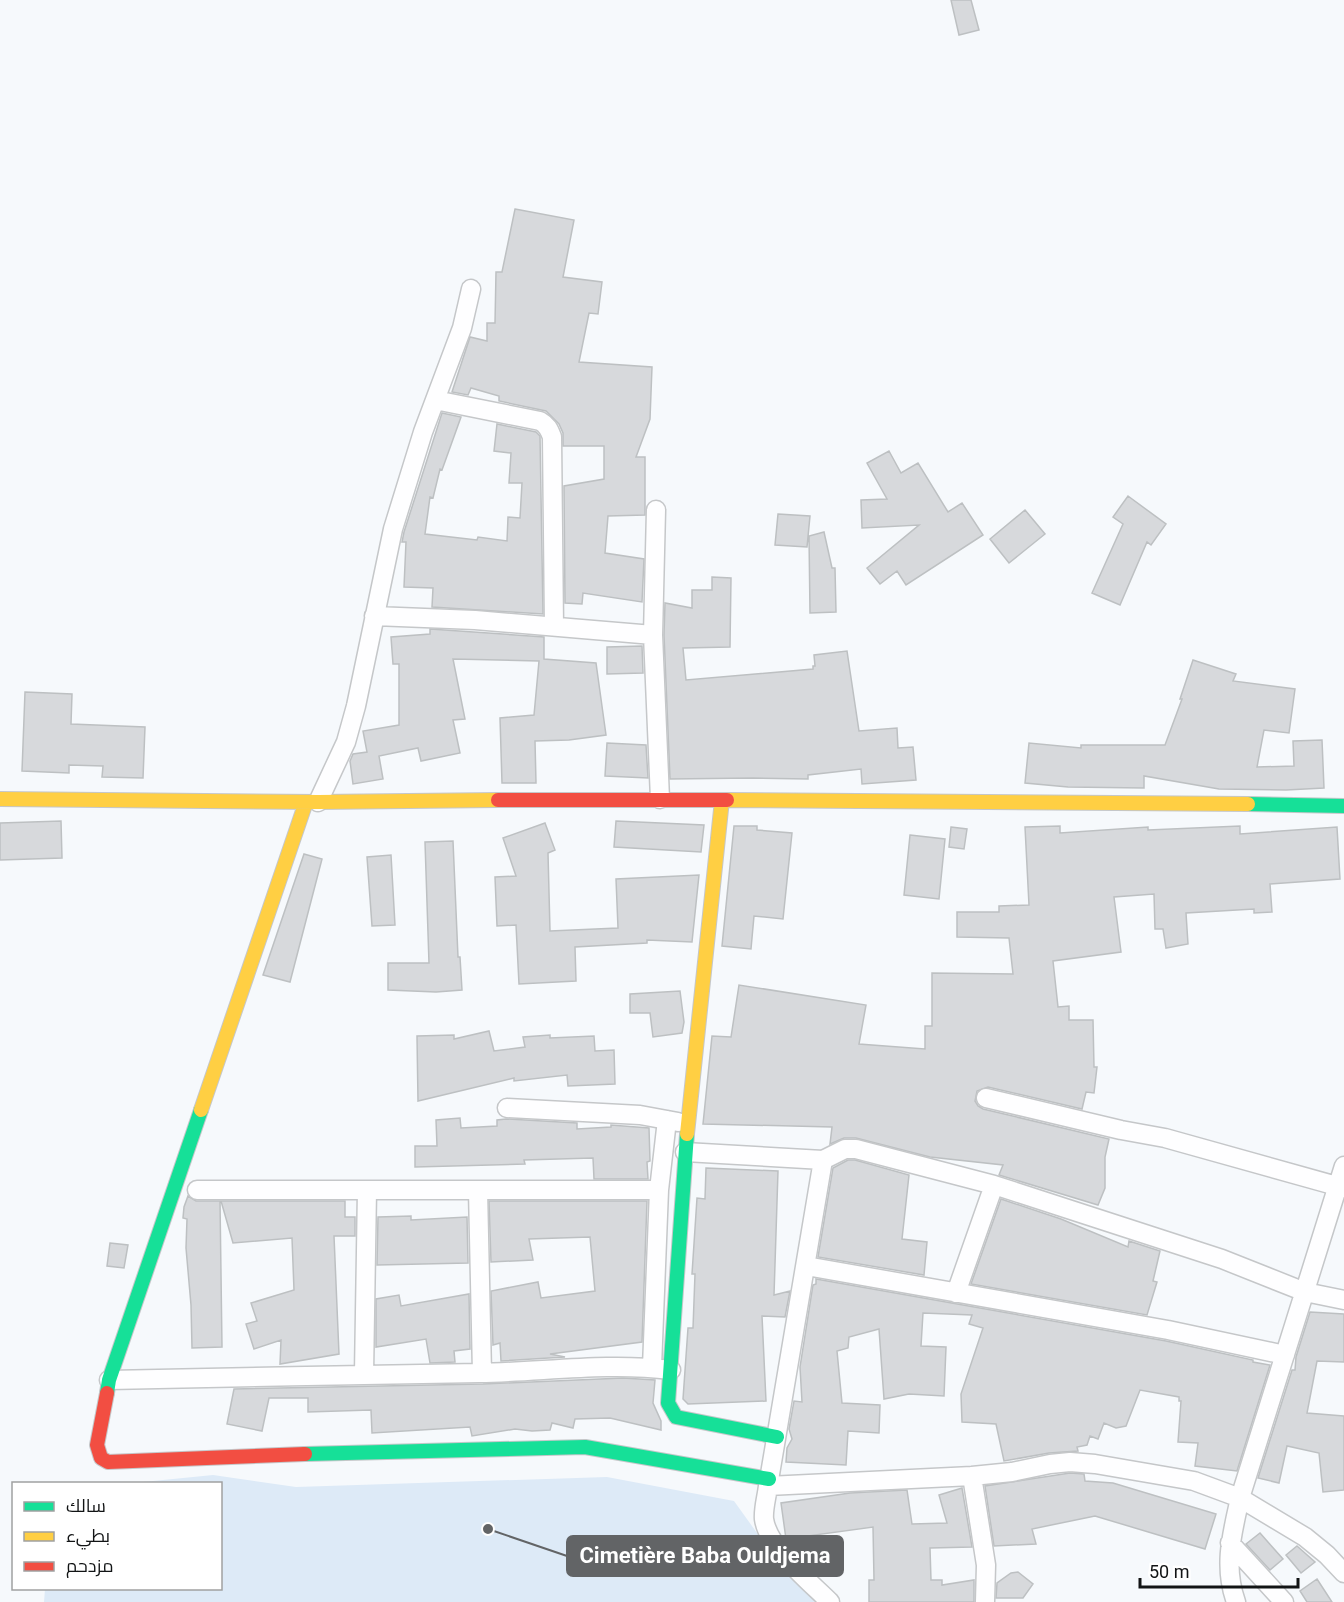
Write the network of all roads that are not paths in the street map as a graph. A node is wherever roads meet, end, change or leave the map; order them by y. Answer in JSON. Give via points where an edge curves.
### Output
{"nodes":[{"id":1,"x":471,"y":289,"type":"dead end"},
{"id":2,"x":435,"y":400,"type":"junction"},
{"id":3,"x":656,"y":510,"type":"dead end"},
{"id":4,"x":374,"y":616,"type":"junction"},
{"id":5,"x":554,"y":627,"type":"junction"},
{"id":6,"x":653,"y":634,"type":"junction"},
{"id":7,"x":0,"y":799,"type":"edge"},
{"id":8,"x":660,"y":799,"type":"junction"},
{"id":9,"x":722,"y":800,"type":"junction"},
{"id":10,"x":312,"y":802,"type":"junction"},
{"id":11,"x":1344,"y":806,"type":"edge"},
{"id":12,"x":986,"y":1098,"type":"dead end"},
{"id":13,"x":507,"y":1108,"type":"dead end"},
{"id":14,"x":668,"y":1120,"type":"junction"},
{"id":15,"x":689,"y":1123,"type":"junction"},
{"id":16,"x":685,"y":1152,"type":"junction"},
{"id":17,"x":823,"y":1160,"type":"junction"},
{"id":18,"x":1344,"y":1166,"type":"edge"},
{"id":19,"x":994,"y":1185,"type":"junction"},
{"id":20,"x":1341,"y":1188,"type":"edge"},
{"id":21,"x":197,"y":1190,"type":"dead end"},
{"id":22,"x":367,"y":1190,"type":"junction"},
{"id":23,"x":478,"y":1190,"type":"junction"},
{"id":24,"x":659,"y":1190,"type":"junction"},
{"id":25,"x":806,"y":1266,"type":"junction"},
{"id":26,"x":1305,"y":1292,"type":"junction"},
{"id":27,"x":956,"y":1293,"type":"junction"},
{"id":28,"x":1344,"y":1300,"type":"edge"},
{"id":29,"x":1284,"y":1354,"type":"junction"},
{"id":30,"x":652,"y":1367,"type":"junction"},
{"id":31,"x":670,"y":1370,"type":"junction"},
{"id":32,"x":482,"y":1373,"type":"junction"},
{"id":33,"x":364,"y":1374,"type":"junction"},
{"id":34,"x":109,"y":1380,"type":"junction"},
{"id":35,"x":777,"y":1437,"type":"junction"},
{"id":36,"x":972,"y":1476,"type":"junction"},
{"id":37,"x":768,"y":1482,"type":"junction"},
{"id":38,"x":1240,"y":1498,"type":"junction"},
{"id":39,"x":1230,"y":1543,"type":"junction"},
{"id":40,"x":1344,"y":1573,"type":"edge"},
{"id":41,"x":830,"y":1602,"type":"edge"},
{"id":42,"x":985,"y":1602,"type":"edge"},
{"id":43,"x":1236,"y":1602,"type":"edge"},
{"id":44,"x":1284,"y":1602,"type":"edge"}],
"edges":[{"from":1,"to":2,"type":"street","via":[[462,328]]},
{"from":2,"to":4,"type":"street","via":[[393,529]]},
{"from":2,"to":5,"type":"street","via":[[540,421],[549,429]]},
{"from":3,"to":6,"type":"street"},
{"from":4,"to":5,"type":"street"},
{"from":4,"to":10,"type":"street","via":[[346,742]]},
{"from":5,"to":6,"type":"street"},
{"from":6,"to":8,"type":"street"},
{"from":7,"to":10,"type":"street"},
{"from":8,"to":9,"type":"street"},
{"from":8,"to":10,"type":"street"},
{"from":9,"to":11,"type":"street"},
{"from":9,"to":15,"type":"street"},
{"from":10,"to":34,"type":"street"},
{"from":12,"to":20,"type":"street","via":[[1165,1138]]},
{"from":13,"to":14,"type":"street"},
{"from":14,"to":15,"type":"street"},
{"from":14,"to":24,"type":"street"},
{"from":15,"to":16,"type":"street"},
{"from":16,"to":17,"type":"street"},
{"from":16,"to":31,"type":"street"},
{"from":17,"to":19,"type":"street","via":[[845,1149],[856,1149]]},
{"from":17,"to":25,"type":"street"},
{"from":18,"to":20,"type":"street"},
{"from":19,"to":26,"type":"street","via":[[1222,1259]]},
{"from":19,"to":27,"type":"street"},
{"from":20,"to":26,"type":"street"},
{"from":21,"to":22,"type":"street"},
{"from":22,"to":23,"type":"street"},
{"from":22,"to":33,"type":"street"},
{"from":23,"to":24,"type":"street"},
{"from":23,"to":32,"type":"street"},
{"from":24,"to":30,"type":"street"},
{"from":25,"to":27,"type":"street"},
{"from":25,"to":35,"type":"street"},
{"from":26,"to":28,"type":"street"},
{"from":26,"to":29,"type":"street"},
{"from":27,"to":29,"type":"street","via":[[1168,1329]]},
{"from":29,"to":38,"type":"street"},
{"from":30,"to":31,"type":"street"},
{"from":30,"to":32,"type":"street"},
{"from":31,"to":35,"type":"street","via":[[668,1403],[676,1417]]},
{"from":32,"to":33,"type":"street"},
{"from":33,"to":34,"type":"street"},
{"from":34,"to":37,"type":"street","via":[[97,1445],[101,1458],[108,1462],[585,1447]]},
{"from":35,"to":37,"type":"street"},
{"from":36,"to":37,"type":"street"},
{"from":36,"to":38,"type":"street","via":[[1070,1462],[1095,1464],[1194,1481]]},
{"from":36,"to":42,"type":"street","via":[[986,1565]]},
{"from":37,"to":41,"type":"street","via":[[764,1518],[770,1534]]},
{"from":38,"to":39,"type":"street"},
{"from":38,"to":40,"type":"street","via":[[1305,1537]]},
{"from":39,"to":43,"type":"street","via":[[1228,1564]]},
{"from":39,"to":44,"type":"street"}]}
